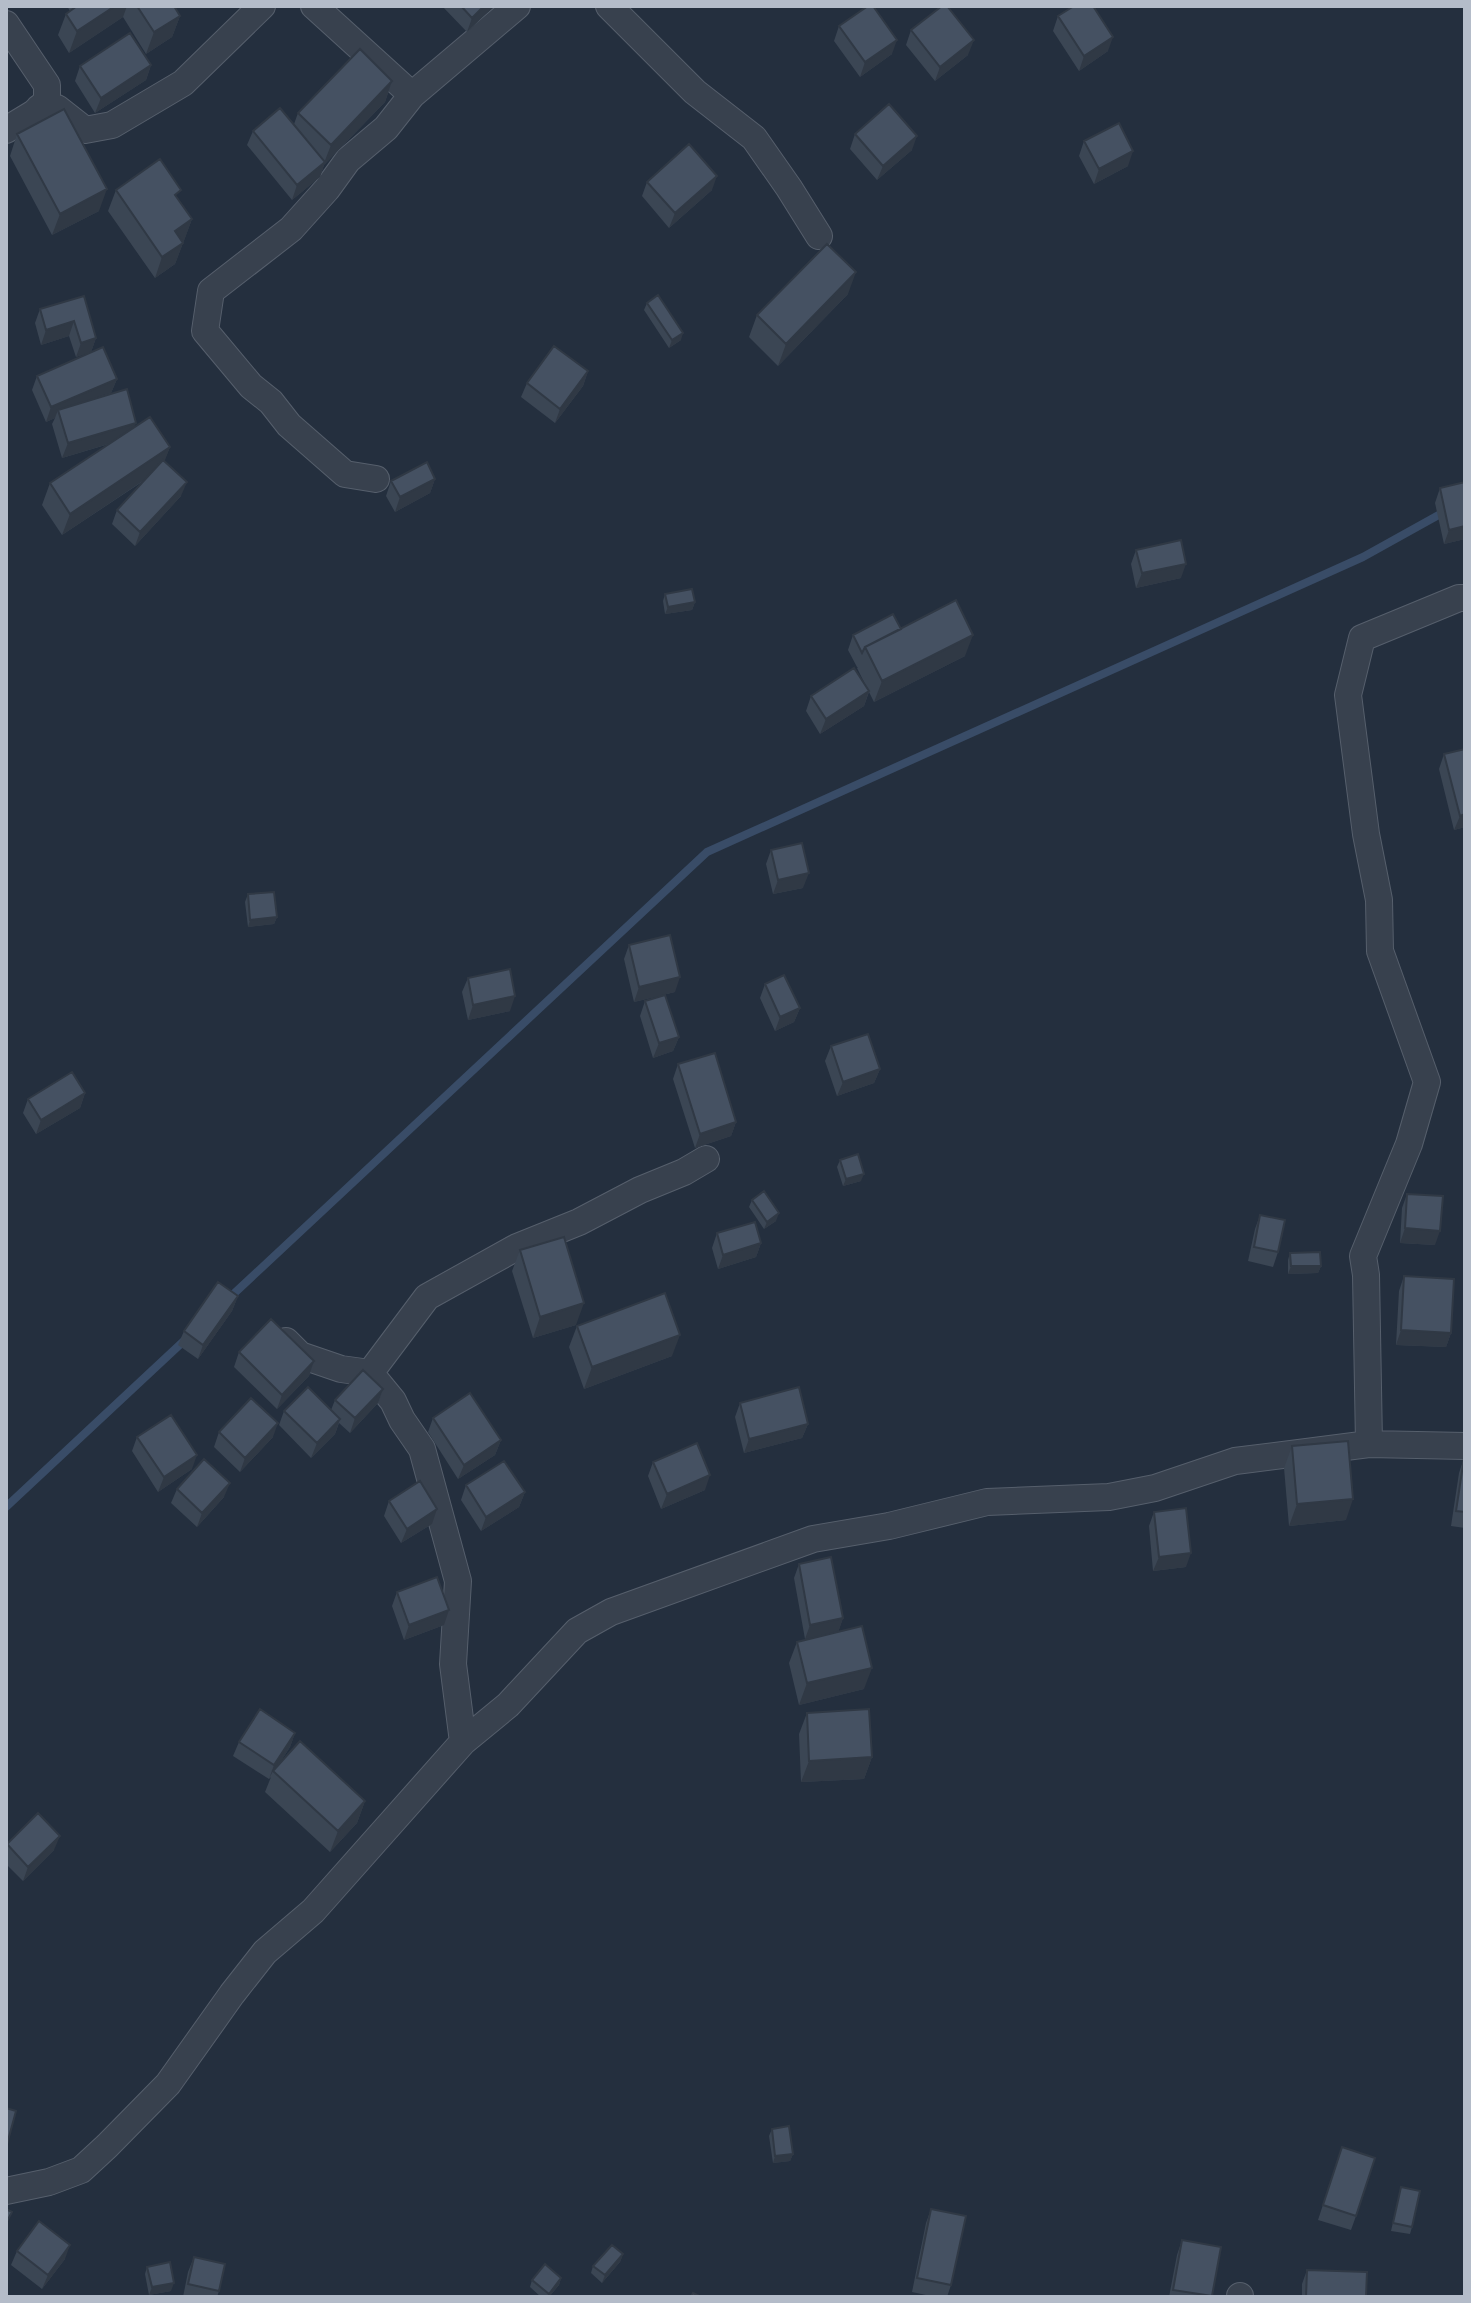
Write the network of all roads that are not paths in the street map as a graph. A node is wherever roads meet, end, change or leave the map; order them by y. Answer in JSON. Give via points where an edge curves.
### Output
{"nodes":[{"id":1,"x":262,"y":6,"type":"edge"},
{"id":2,"x":314,"y":6,"type":"edge"},
{"id":3,"x":517,"y":6,"type":"edge"},
{"id":4,"x":609,"y":6,"type":"edge"},
{"id":5,"x":6,"y":24,"type":"edge"},
{"id":6,"x":412,"y":95,"type":"junction"},
{"id":7,"x":39,"y":108,"type":"junction"},
{"id":8,"x":6,"y":130,"type":"edge"},
{"id":9,"x":819,"y":236,"type":"dead end"},
{"id":10,"x":376,"y":479,"type":"dead end"},
{"id":11,"x":1465,"y":598,"type":"edge"},
{"id":12,"x":706,"y":1159,"type":"dead end"},
{"id":13,"x":286,"y":1341,"type":"edge"},
{"id":14,"x":370,"y":1373,"type":"junction"},
{"id":15,"x":1369,"y":1444,"type":"junction"},
{"id":16,"x":1465,"y":1446,"type":"edge"},
{"id":17,"x":463,"y":1742,"type":"junction"},
{"id":18,"x":6,"y":2191,"type":"edge"}],
"edges":[{"from":1,"to":7,"type":"street","via":[[183,83],[112,125],[85,130],[57,108]]},
{"from":2,"to":6,"type":"street"},
{"from":3,"to":6,"type":"street"},
{"from":4,"to":9,"type":"street","via":[[695,92],[754,138]]},
{"from":5,"to":7,"type":"street","via":[[47,85],[47,101]]},
{"from":6,"to":10,"type":"street","via":[[291,229],[211,291],[205,331],[289,425],[345,474]]},
{"from":7,"to":8,"type":"street"},
{"from":11,"to":15,"type":"street","via":[[1362,638],[1348,695],[1379,900],[1380,951],[1427,1082],[1409,1144],[1363,1256]]},
{"from":12,"to":14,"type":"street","via":[[517,1247],[427,1297]]},
{"from":13,"to":14,"type":"street","via":[[300,1355]]},
{"from":14,"to":17,"type":"street","via":[[422,1449],[458,1581],[453,1664]]},
{"from":15,"to":16,"type":"street"},
{"from":15,"to":17,"type":"street","via":[[1235,1461],[1109,1497],[987,1502],[813,1539],[611,1612],[577,1631],[508,1705]]},
{"from":17,"to":18,"type":"street","via":[[313,1911],[265,1952],[168,2084],[107,2146],[81,2170]]}]}
